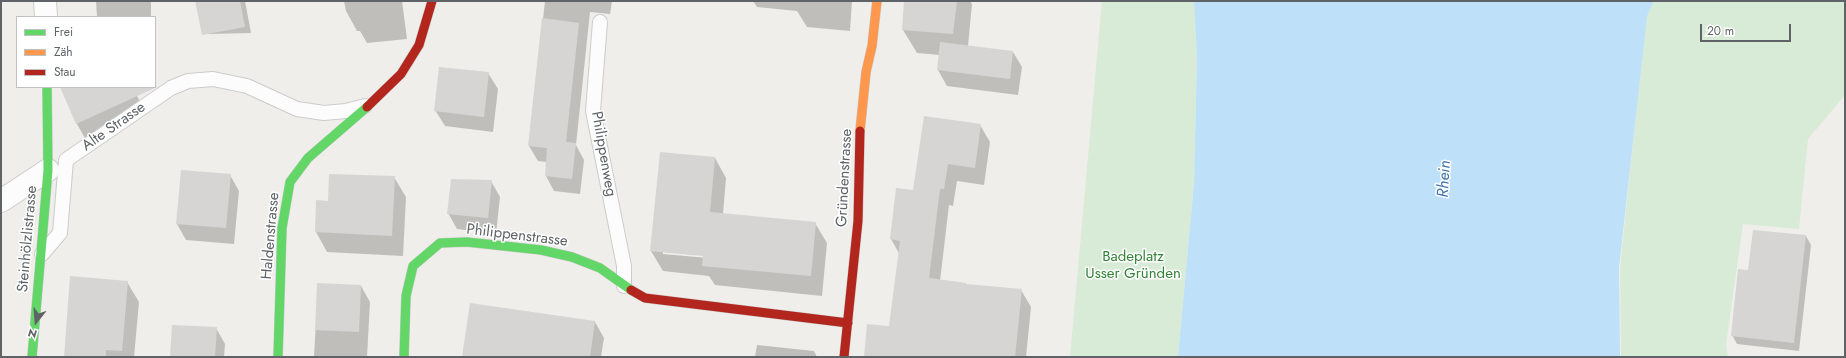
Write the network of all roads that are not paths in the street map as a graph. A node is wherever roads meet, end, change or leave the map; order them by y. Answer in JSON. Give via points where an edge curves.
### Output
{"nodes":[{"id":1,"x":45,"y":1,"type":"edge"},
{"id":2,"x":432,"y":1,"type":"edge"},
{"id":3,"x":877,"y":1,"type":"edge"},
{"id":4,"x":46,"y":16,"type":"edge"},
{"id":5,"x":600,"y":22,"type":"dead end"},
{"id":6,"x":47,"y":88,"type":"edge"},
{"id":7,"x":371,"y":104,"type":"junction"},
{"id":8,"x":48,"y":170,"type":"junction"},
{"id":9,"x":1,"y":200,"type":"edge"},
{"id":10,"x":42,"y":254,"type":"junction"},
{"id":11,"x":624,"y":286,"type":"junction"},
{"id":12,"x":848,"y":323,"type":"junction"},
{"id":13,"x":32,"y":357,"type":"edge"},
{"id":14,"x":278,"y":357,"type":"edge"},
{"id":15,"x":404,"y":357,"type":"edge"},
{"id":16,"x":844,"y":357,"type":"edge"}],
"edges":[{"from":1,"to":4,"type":"street"},
{"from":2,"to":7,"type":"street","name":"Alte Strasse","via":[[419,45],[401,74]]},
{"from":3,"to":12,"type":"street","name":"Gründenstrasse","via":[[862,120],[858,220]]},
{"from":5,"to":11,"type":"lane","name":"Philippenweg","via":[[593,111],[624,266]]},
{"from":6,"to":8,"type":"street","name":"Steinhölzlistrasse"},
{"from":7,"to":10,"type":"lane","name":"Alte Strasse","via":[[346,111],[324,113],[297,109],[247,86],[213,80],[188,81],[171,88],[66,160],[60,233]]},
{"from":7,"to":14,"type":"street","name":"Haldenstrasse","via":[[308,158],[290,182],[282,228]]},
{"from":8,"to":9,"type":"street"},
{"from":8,"to":10,"type":"street","name":"Steinhölzlistrasse"},
{"from":10,"to":13,"type":"street","name":"Steinhölzlistrasse"},
{"from":11,"to":12,"type":"street","name":"Philippenstrasse","via":[[644,298]]},
{"from":11,"to":15,"type":"street","name":"Philippenstrasse","via":[[600,268],[572,257],[541,250],[467,242],[440,243],[413,266],[406,296]]},
{"from":12,"to":16,"type":"street","name":"Gründenstrasse"}]}
